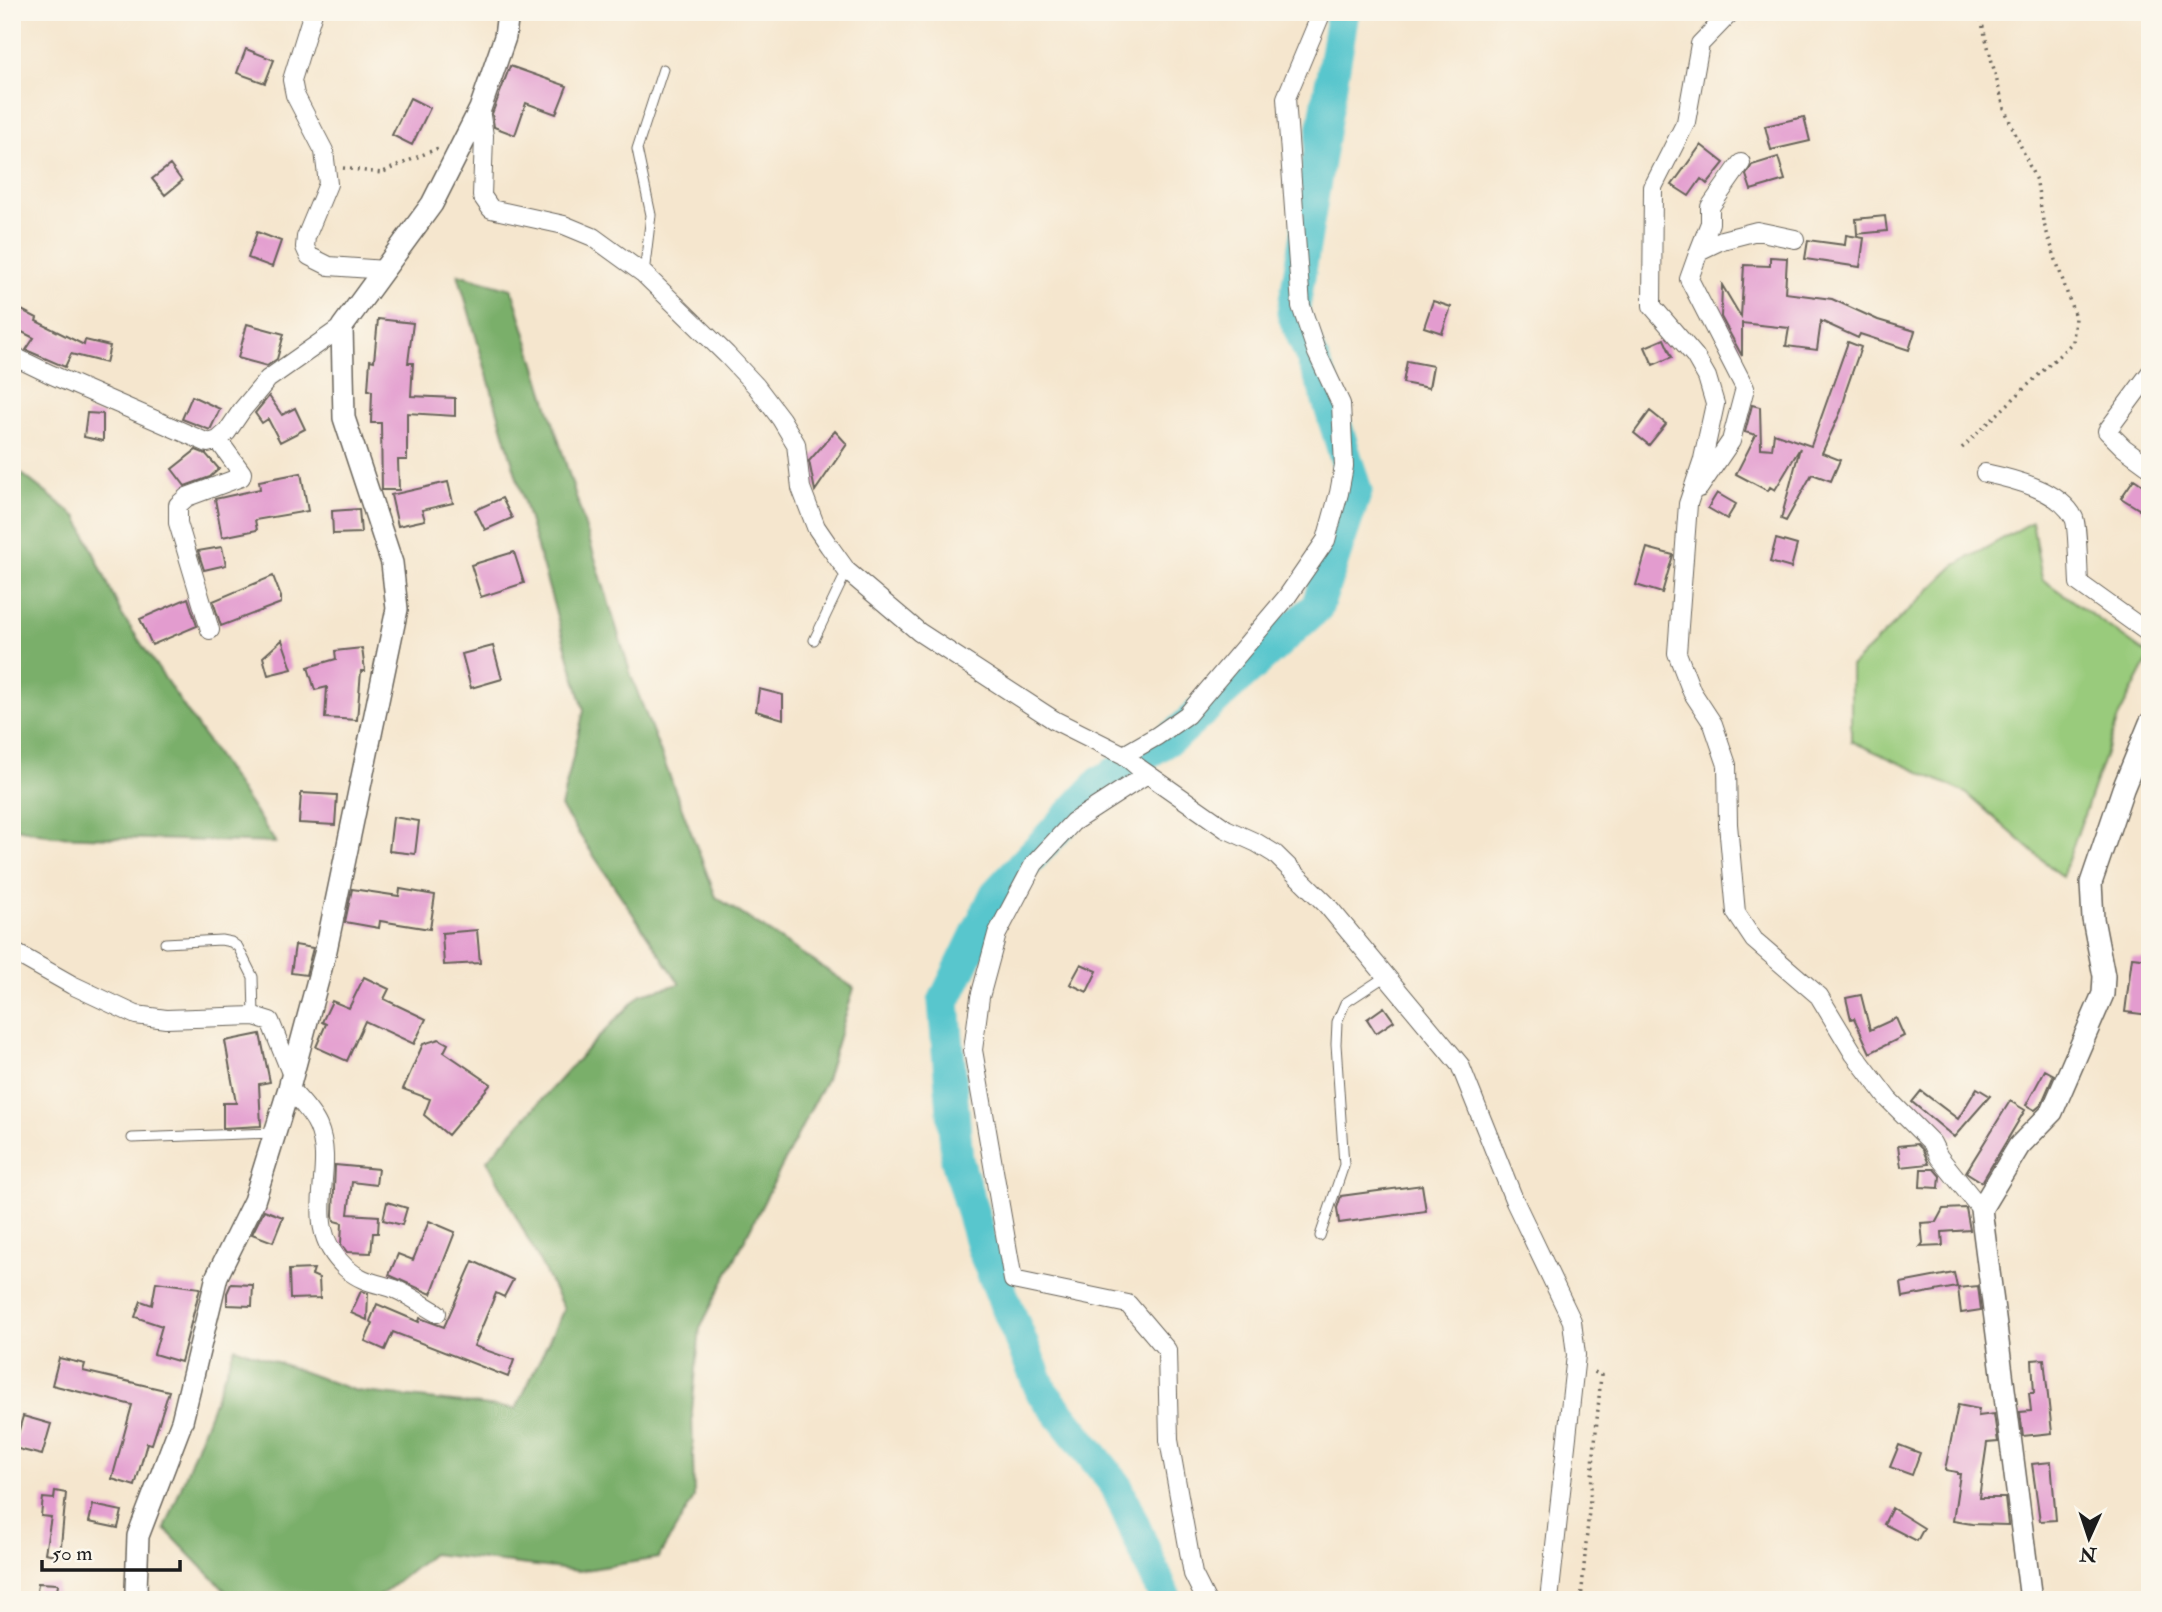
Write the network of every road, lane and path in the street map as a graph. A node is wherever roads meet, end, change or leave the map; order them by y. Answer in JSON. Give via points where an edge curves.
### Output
{"nodes":[{"id":1,"x":313,"y":12,"type":"edge"},
{"id":2,"x":508,"y":12,"type":"edge"},
{"id":3,"x":1322,"y":12,"type":"edge"},
{"id":4,"x":1731,"y":12,"type":"edge"},
{"id":5,"x":1979,"y":12,"type":"edge"},
{"id":6,"x":663,"y":69,"type":"dead end"},
{"id":7,"x":480,"y":108,"type":"junction"},
{"id":8,"x":469,"y":132,"type":"junction"},
{"id":9,"x":1741,"y":163,"type":"dead end"},
{"id":10,"x":328,"y":184,"type":"junction"},
{"id":11,"x":1796,"y":239,"type":"dead end"},
{"id":12,"x":1699,"y":251,"type":"junction"},
{"id":13,"x":385,"y":270,"type":"junction"},
{"id":14,"x":644,"y":274,"type":"junction"},
{"id":15,"x":342,"y":327,"type":"junction"},
{"id":16,"x":12,"y":352,"type":"edge"},
{"id":17,"x":2150,"y":373,"type":"edge"},
{"id":18,"x":218,"y":440,"type":"junction"},
{"id":19,"x":1962,"y":448,"type":"dead end"},
{"id":20,"x":2150,"y":467,"type":"edge"},
{"id":21,"x":1984,"y":473,"type":"dead end"},
{"id":22,"x":1688,"y":504,"type":"junction"},
{"id":23,"x":847,"y":570,"type":"junction"},
{"id":24,"x":210,"y":630,"type":"dead end"},
{"id":25,"x":2150,"y":634,"type":"edge"},
{"id":26,"x":814,"y":640,"type":"dead end"},
{"id":27,"x":2150,"y":723,"type":"edge"},
{"id":28,"x":1135,"y":764,"type":"junction"},
{"id":29,"x":165,"y":943,"type":"dead end"},
{"id":30,"x":12,"y":951,"type":"edge"},
{"id":31,"x":1386,"y":976,"type":"junction"},
{"id":32,"x":254,"y":1016,"type":"junction"},
{"id":33,"x":290,"y":1080,"type":"junction"},
{"id":34,"x":275,"y":1133,"type":"junction"},
{"id":35,"x":132,"y":1138,"type":"dead end"},
{"id":36,"x":1981,"y":1209,"type":"junction"},
{"id":37,"x":1320,"y":1236,"type":"dead end"},
{"id":38,"x":437,"y":1313,"type":"dead end"},
{"id":39,"x":1586,"y":1370,"type":"dead end"},
{"id":40,"x":139,"y":1600,"type":"edge"},
{"id":41,"x":1206,"y":1600,"type":"edge"},
{"id":42,"x":1549,"y":1600,"type":"edge"},
{"id":43,"x":1581,"y":1600,"type":"edge"},
{"id":44,"x":2031,"y":1600,"type":"edge"}],
"edges":[{"from":1,"to":10,"type":"street","via":[[292,80],[324,151]]},
{"from":2,"to":7,"type":"street","via":[[505,37]]},
{"from":3,"to":28,"type":"street","via":[[1286,98],[1301,306],[1341,404],[1344,466],[1329,528],[1326,540],[1286,598],[1187,715],[1157,736]]},
{"from":4,"to":22,"type":"street","via":[[1700,44],[1686,122],[1653,187],[1652,306],[1695,356],[1715,404]]},
{"from":5,"to":19,"type":"path","via":[[2004,108],[2037,183],[2043,221],[2075,317],[2073,342]]},
{"from":6,"to":14,"type":"lane","via":[[637,149],[650,215]]},
{"from":7,"to":8,"type":"street"},
{"from":7,"to":14,"type":"street","via":[[482,196],[491,209],[564,225],[593,237]]},
{"from":8,"to":10,"type":"path","via":[[381,173],[341,168]]},
{"from":8,"to":13,"type":"street","via":[[432,204]]},
{"from":9,"to":12,"type":"street","via":[[1710,207],[1710,223]]},
{"from":10,"to":13,"type":"street","via":[[306,237],[309,256],[329,266]]},
{"from":11,"to":12,"type":"street","via":[[1756,231]]},
{"from":12,"to":22,"type":"street","via":[[1689,279],[1745,388],[1731,441]]},
{"from":13,"to":15,"type":"street"},
{"from":14,"to":23,"type":"street","via":[[757,386],[781,419],[796,444],[801,488],[816,527]]},
{"from":15,"to":18,"type":"street","via":[[268,379]]},
{"from":15,"to":33,"type":"street","via":[[344,418],[393,563],[397,609],[326,950]]},
{"from":16,"to":18,"type":"street","via":[[50,374],[192,437],[208,443]]},
{"from":17,"to":20,"type":"street","via":[[2107,431]]},
{"from":18,"to":24,"type":"street","via":[[242,472],[240,477],[178,505],[181,536]]},
{"from":21,"to":25,"type":"street","via":[[2055,497],[2075,519],[2079,583]]},
{"from":22,"to":36,"type":"street","via":[[1677,653],[1692,692],[1713,724],[1727,765],[1736,913],[1754,940],[1819,996],[1888,1099],[1932,1143]]},
{"from":23,"to":26,"type":"lane"},
{"from":23,"to":28,"type":"street","via":[[919,632],[1054,720]]},
{"from":27,"to":36,"type":"street","via":[[2091,883],[2103,994],[2052,1112],[2019,1146]]},
{"from":28,"to":31,"type":"street","via":[[1226,830],[1275,854],[1326,904]]},
{"from":28,"to":41,"type":"street","via":[[1034,864],[997,934],[980,997],[973,1049],[1013,1280],[1128,1304],[1167,1350],[1170,1440],[1193,1574]]},
{"from":29,"to":32,"type":"lane","via":[[221,940],[238,947],[253,977]]},
{"from":30,"to":32,"type":"street","via":[[136,1014],[166,1019]]},
{"from":31,"to":37,"type":"lane","via":[[1345,1003],[1337,1022],[1344,1165]]},
{"from":31,"to":42,"type":"street","via":[[1460,1065],[1515,1202],[1572,1321],[1576,1355]]},
{"from":32,"to":33,"type":"street","via":[[270,1021]]},
{"from":33,"to":34,"type":"street"},
{"from":33,"to":38,"type":"street","via":[[319,1128],[321,1217],[336,1256],[356,1276],[396,1290]]},
{"from":34,"to":35,"type":"lane"},
{"from":34,"to":40,"type":"street","via":[[254,1202],[217,1276],[182,1421],[138,1536]]},
{"from":36,"to":44,"type":"street"},
{"from":39,"to":43,"type":"path","via":[[1601,1375]]}]}
